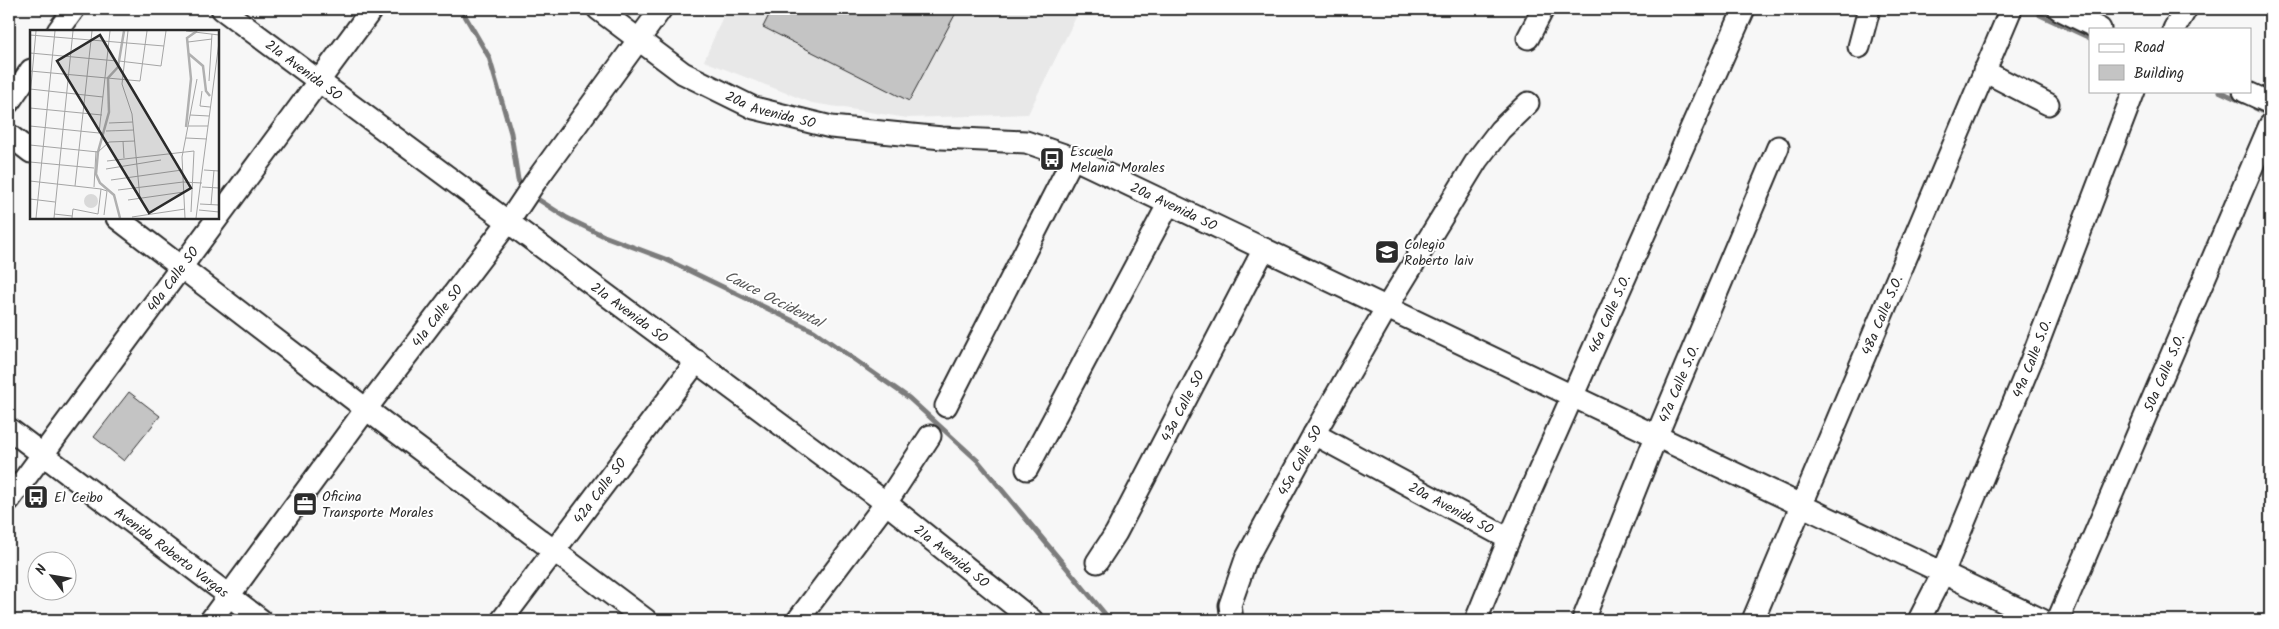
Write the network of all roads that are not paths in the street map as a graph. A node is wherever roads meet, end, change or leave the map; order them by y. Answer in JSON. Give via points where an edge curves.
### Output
{"nodes":[{"id":1,"x":74,"y":9,"type":"edge"},
{"id":2,"x":222,"y":9,"type":"edge"},
{"id":3,"x":372,"y":9,"type":"edge"},
{"id":4,"x":598,"y":9,"type":"edge"},
{"id":5,"x":661,"y":9,"type":"edge"},
{"id":6,"x":1543,"y":9,"type":"edge"},
{"id":7,"x":1744,"y":9,"type":"edge"},
{"id":8,"x":1866,"y":9,"type":"edge"},
{"id":9,"x":2011,"y":9,"type":"edge"},
{"id":10,"x":2059,"y":9,"type":"edge"},
{"id":11,"x":2186,"y":9,"type":"edge"},
{"id":12,"x":2098,"y":28,"type":"edge"},
{"id":13,"x":2175,"y":28,"type":"edge"},
{"id":14,"x":59,"y":30,"type":"edge"},
{"id":15,"x":1528,"y":38,"type":"dead end"},
{"id":16,"x":638,"y":39,"type":"junction"},
{"id":17,"x":1859,"y":47,"type":"dead end"},
{"id":18,"x":30,"y":71,"type":"edge"},
{"id":19,"x":1984,"y":71,"type":"junction"},
{"id":20,"x":319,"y":80,"type":"junction"},
{"id":21,"x":2134,"y":92,"type":"edge"},
{"id":22,"x":2246,"y":92,"type":"edge"},
{"id":23,"x":9,"y":102,"type":"edge"},
{"id":24,"x":2270,"y":102,"type":"edge"},
{"id":25,"x":1528,"y":103,"type":"dead end"},
{"id":26,"x":2048,"y":104,"type":"dead end"},
{"id":27,"x":2270,"y":126,"type":"edge"},
{"id":28,"x":9,"y":135,"type":"edge"},
{"id":29,"x":1778,"y":148,"type":"dead end"},
{"id":30,"x":30,"y":151,"type":"edge"},
{"id":31,"x":1073,"y":158,"type":"junction"},
{"id":32,"x":1168,"y":205,"type":"junction"},
{"id":33,"x":219,"y":216,"type":"edge"},
{"id":34,"x":119,"y":219,"type":"edge"},
{"id":35,"x":217,"y":219,"type":"edge"},
{"id":36,"x":509,"y":221,"type":"junction"},
{"id":37,"x":1264,"y":249,"type":"junction"},
{"id":38,"x":182,"y":266,"type":"junction"},
{"id":39,"x":1387,"y":307,"type":"junction"},
{"id":40,"x":697,"y":361,"type":"junction"},
{"id":41,"x":1573,"y":398,"type":"junction"},
{"id":42,"x":946,"y":406,"type":"dead end"},
{"id":43,"x":366,"y":409,"type":"junction"},
{"id":44,"x":9,"y":429,"type":"edge"},
{"id":45,"x":1314,"y":434,"type":"junction"},
{"id":46,"x":930,"y":436,"type":"dead end"},
{"id":47,"x":1656,"y":437,"type":"junction"},
{"id":48,"x":43,"y":454,"type":"junction"},
{"id":49,"x":1027,"y":469,"type":"dead end"},
{"id":50,"x":9,"y":500,"type":"edge"},
{"id":51,"x":886,"y":503,"type":"junction"},
{"id":52,"x":1801,"y":506,"type":"junction"},
{"id":53,"x":1509,"y":539,"type":"junction"},
{"id":54,"x":554,"y":551,"type":"junction"},
{"id":55,"x":1097,"y":562,"type":"dead end"},
{"id":56,"x":1943,"y":573,"type":"junction"},
{"id":57,"x":229,"y":596,"type":"junction"},
{"id":58,"x":210,"y":620,"type":"edge"},
{"id":59,"x":261,"y":620,"type":"edge"},
{"id":60,"x":502,"y":620,"type":"edge"},
{"id":61,"x":646,"y":620,"type":"edge"},
{"id":62,"x":798,"y":620,"type":"edge"},
{"id":63,"x":1032,"y":620,"type":"edge"},
{"id":64,"x":1232,"y":620,"type":"edge"},
{"id":65,"x":1476,"y":620,"type":"edge"},
{"id":66,"x":1583,"y":620,"type":"edge"},
{"id":67,"x":1753,"y":620,"type":"edge"},
{"id":68,"x":1919,"y":620,"type":"edge"},
{"id":69,"x":2042,"y":620,"type":"edge"},
{"id":70,"x":2058,"y":620,"type":"edge"}],
"edges":[{"from":1,"to":14,"type":"street"},
{"from":2,"to":20,"type":"street","name":"21a Avenida SO"},
{"from":3,"to":20,"type":"street","name":"40a Calle SO"},
{"from":4,"to":16,"type":"street","name":"20a Avenida SO"},
{"from":5,"to":16,"type":"street","name":"41a Calle SO"},
{"from":6,"to":15,"type":"street"},
{"from":7,"to":41,"type":"street","name":"46a Calle S.O."},
{"from":8,"to":17,"type":"street","via":[[1868,13]]},
{"from":9,"to":19,"type":"street","name":"48a Calle S.O."},
{"from":10,"to":12,"type":"street"},
{"from":11,"to":13,"type":"street"},
{"from":16,"to":31,"type":"street","name":"20a Avenida SO","via":[[683,73],[754,108],[831,127],[1026,142]]},
{"from":16,"to":36,"type":"street","name":"41a Calle SO"},
{"from":18,"to":23,"type":"street"},
{"from":19,"to":26,"type":"street"},
{"from":19,"to":52,"type":"street","name":"48a Calle S.O."},
{"from":20,"to":33,"type":"street","name":"40a Calle SO"},
{"from":20,"to":36,"type":"street","name":"21a Avenida SO"},
{"from":21,"to":56,"type":"street","name":"49a Calle S.O.","via":[[2031,361]]},
{"from":22,"to":24,"type":"street"},
{"from":25,"to":39,"type":"street","name":"45a Calle SO","via":[[1500,130],[1477,160]]},
{"from":27,"to":70,"type":"street","name":"50a Calle S.O."},
{"from":28,"to":30,"type":"street"},
{"from":29,"to":47,"type":"street","name":"47a Calle S.O."},
{"from":31,"to":32,"type":"street","name":"20a Avenida SO"},
{"from":31,"to":42,"type":"street"},
{"from":32,"to":37,"type":"street","name":"20a Avenida SO"},
{"from":32,"to":49,"type":"street"},
{"from":34,"to":38,"type":"street"},
{"from":35,"to":38,"type":"street","name":"40a Calle SO"},
{"from":36,"to":40,"type":"street","name":"21a Avenida SO"},
{"from":36,"to":43,"type":"street","name":"41a Calle SO"},
{"from":37,"to":39,"type":"street","name":"20a Avenida SO"},
{"from":37,"to":55,"type":"street","name":"43a Calle SO","via":[[1116,533]]},
{"from":38,"to":43,"type":"street"},
{"from":38,"to":48,"type":"street","name":"40a Calle SO"},
{"from":39,"to":41,"type":"street","name":"20a Avenida SO"},
{"from":39,"to":45,"type":"street","name":"45a Calle SO"},
{"from":40,"to":51,"type":"street","name":"21a Avenida SO"},
{"from":40,"to":54,"type":"street","name":"42a Calle SO"},
{"from":41,"to":47,"type":"street","name":"20a Avenida SO"},
{"from":41,"to":53,"type":"street","name":"46a Calle S.O."},
{"from":43,"to":54,"type":"street"},
{"from":43,"to":57,"type":"street","name":"41a Calle SO"},
{"from":44,"to":48,"type":"street","name":"Avenida Roberto Vargas"},
{"from":45,"to":53,"type":"street","name":"20a Avenida SO"},
{"from":45,"to":64,"type":"street","name":"45a Calle SO","via":[[1246,559],[1230,605]]},
{"from":46,"to":51,"type":"street"},
{"from":47,"to":52,"type":"street","name":"20a Avenida SO"},
{"from":47,"to":66,"type":"street","name":"47a Calle S.O."},
{"from":48,"to":50,"type":"street","name":"40a Calle SO"},
{"from":48,"to":57,"type":"street","name":"Avenida Roberto Vargas"},
{"from":51,"to":62,"type":"street"},
{"from":51,"to":63,"type":"street","name":"21a Avenida SO"},
{"from":52,"to":56,"type":"street","name":"20a Avenida SO"},
{"from":52,"to":67,"type":"street","name":"48a Calle S.O."},
{"from":53,"to":65,"type":"street","name":"46a Calle S.O."},
{"from":54,"to":60,"type":"street","name":"42a Calle SO"},
{"from":54,"to":61,"type":"street"},
{"from":56,"to":68,"type":"street","name":"49a Calle S.O."},
{"from":56,"to":69,"type":"street","name":"20a Avenida SO"},
{"from":57,"to":58,"type":"street","name":"41a Calle SO"},
{"from":57,"to":59,"type":"street","name":"Avenida Roberto Vargas"}]}
